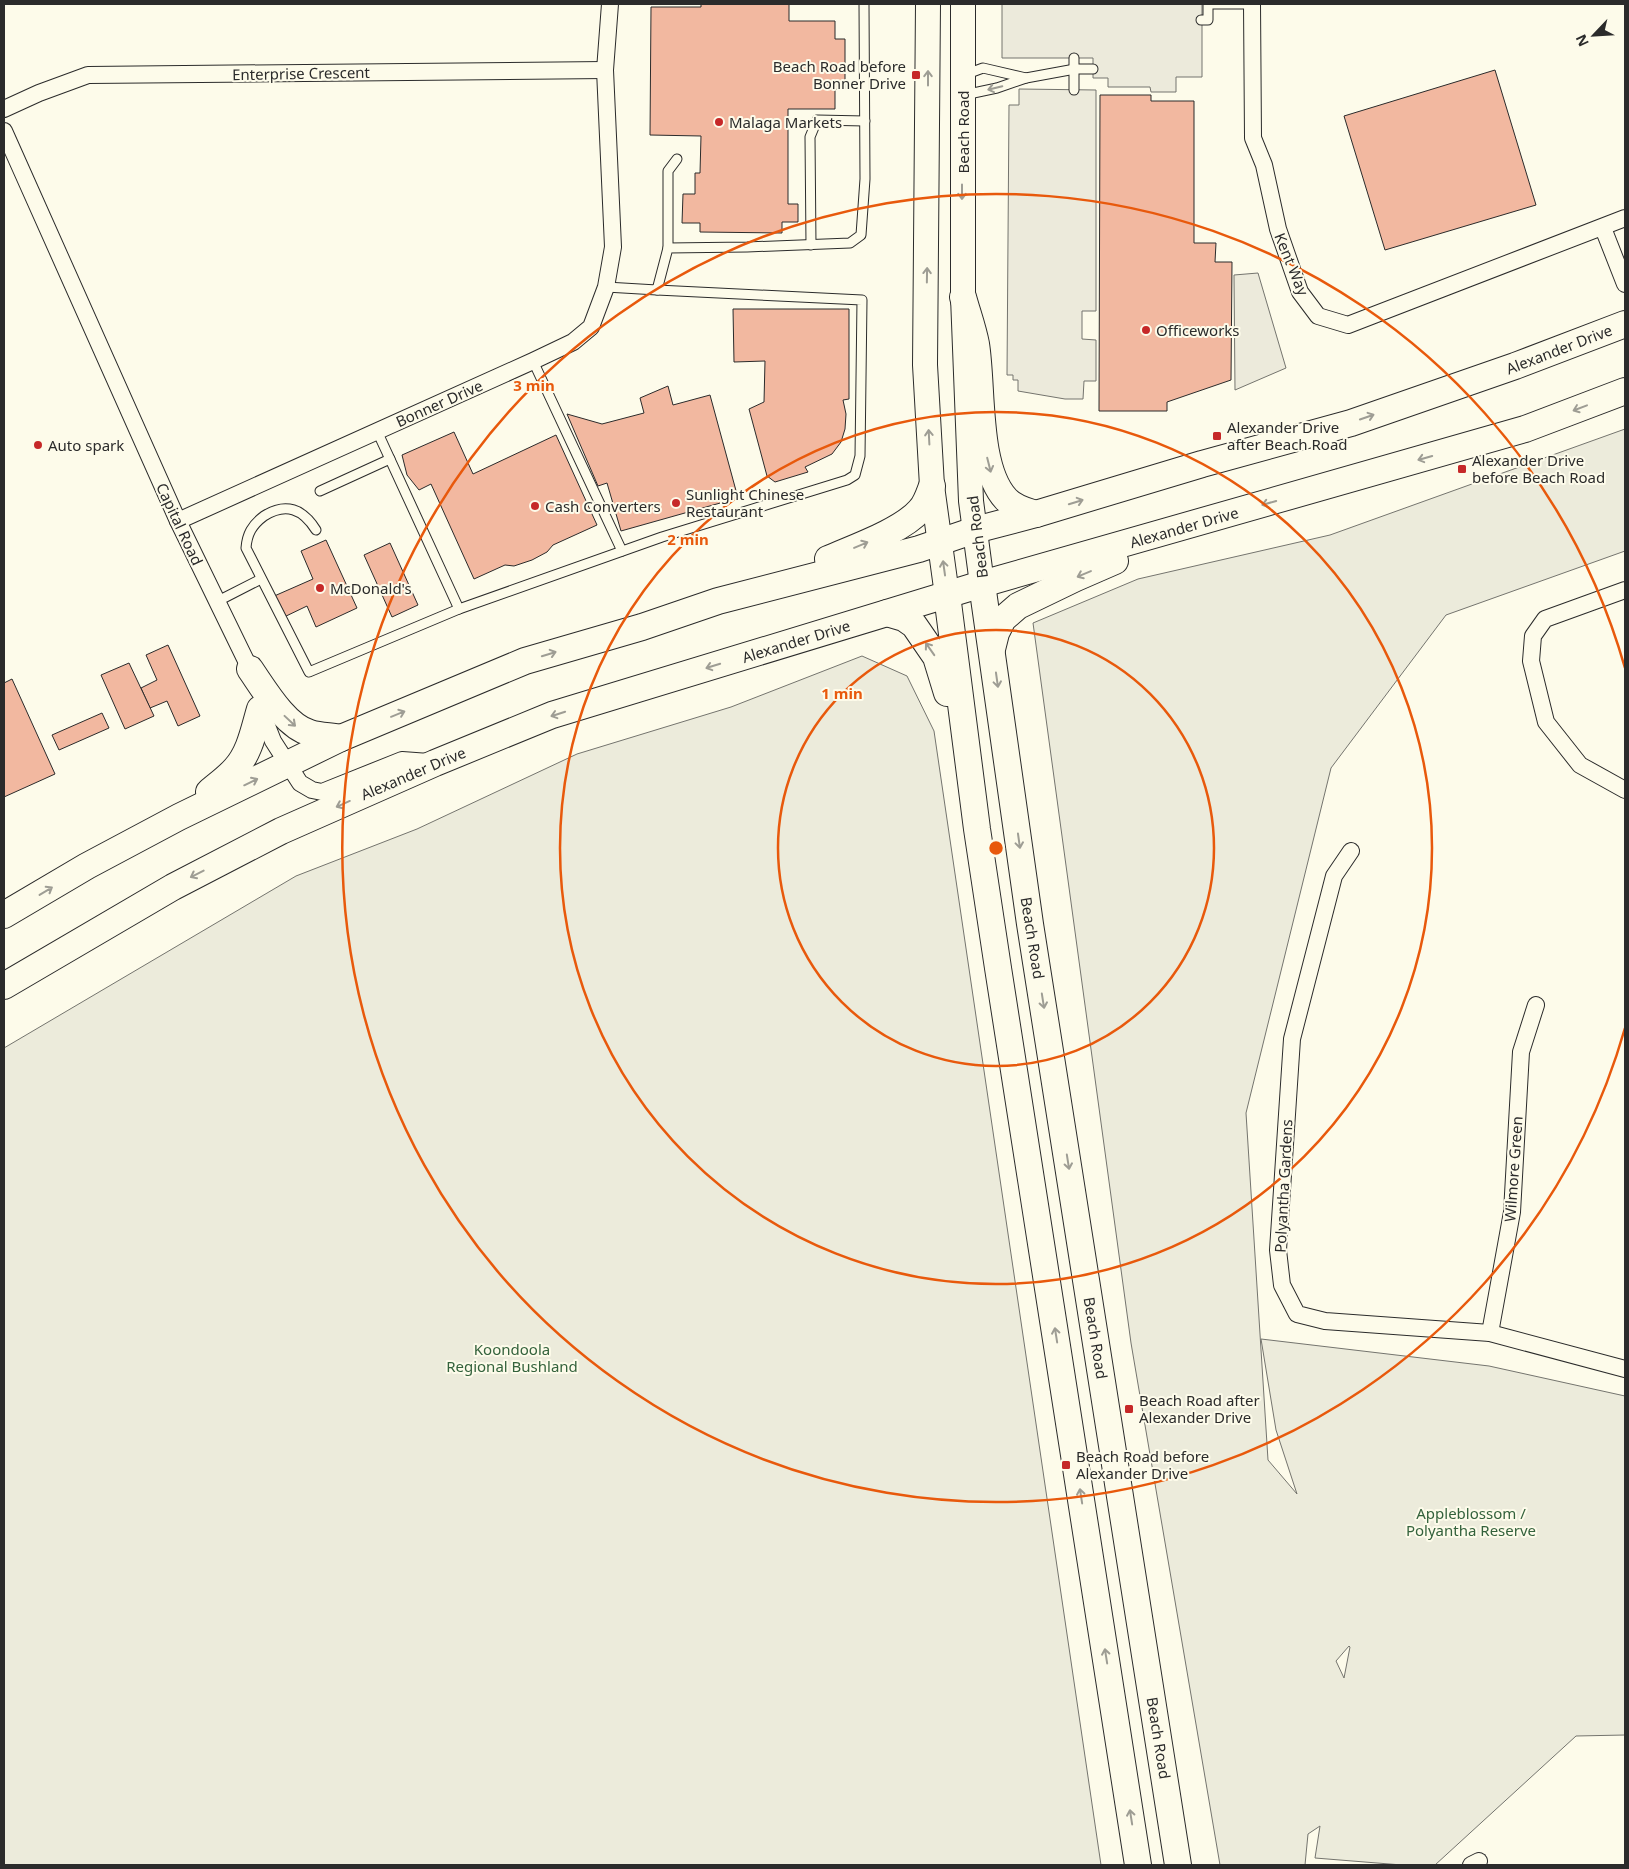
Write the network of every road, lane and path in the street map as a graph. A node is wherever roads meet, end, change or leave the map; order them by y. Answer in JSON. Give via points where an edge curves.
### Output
{"nodes":[{"id":1,"x":610,"y":4,"type":"edge"},
{"id":2,"x":864,"y":4,"type":"edge"},
{"id":3,"x":928,"y":4,"type":"edge"},
{"id":4,"x":963,"y":4,"type":"edge"},
{"id":5,"x":1252,"y":4,"type":"edge"},
{"id":6,"x":1202,"y":20,"type":"dead end"},
{"id":7,"x":1074,"y":58,"type":"dead end"},
{"id":8,"x":1074,"y":69,"type":"junction"},
{"id":9,"x":1093,"y":69,"type":"dead end"},
{"id":10,"x":605,"y":70,"type":"junction"},
{"id":11,"x":1026,"y":78,"type":"junction"},
{"id":12,"x":970,"y":80,"type":"junction"},
{"id":13,"x":1074,"y":90,"type":"dead end"},
{"id":14,"x":4,"y":109,"type":"edge"},
{"id":15,"x":864,"y":121,"type":"junction"},
{"id":16,"x":4,"y":131,"type":"edge"},
{"id":17,"x":677,"y":159,"type":"dead end"},
{"id":18,"x":927,"y":178,"type":"junction"},
{"id":19,"x":1625,"y":221,"type":"edge"},
{"id":20,"x":1603,"y":228,"type":"junction"},
{"id":21,"x":811,"y":244,"type":"junction"},
{"id":22,"x":668,"y":248,"type":"junction"},
{"id":23,"x":1625,"y":284,"type":"edge"},
{"id":24,"x":606,"y":288,"type":"junction"},
{"id":25,"x":657,"y":290,"type":"junction"},
{"id":26,"x":962,"y":297,"type":"junction"},
{"id":27,"x":1625,"y":324,"type":"edge"},
{"id":28,"x":533,"y":361,"type":"junction"},
{"id":29,"x":1625,"y":391,"type":"edge"},
{"id":30,"x":377,"y":431,"type":"junction"},
{"id":31,"x":390,"y":459,"type":"junction"},
{"id":32,"x":932,"y":486,"type":"junction"},
{"id":33,"x":320,"y":491,"type":"dead end"},
{"id":34,"x":1036,"y":514,"type":"junction"},
{"id":35,"x":1226,"y":515,"type":"junction"},
{"id":36,"x":178,"y":521,"type":"junction"},
{"id":37,"x":316,"y":530,"type":"dead end"},
{"id":38,"x":975,"y":530,"type":"junction"},
{"id":39,"x":940,"y":541,"type":"junction"},
{"id":40,"x":622,"y":551,"type":"junction"},
{"id":41,"x":262,"y":579,"type":"junction"},
{"id":42,"x":982,"y":584,"type":"junction"},
{"id":43,"x":1625,"y":590,"type":"edge"},
{"id":44,"x":947,"y":595,"type":"junction"},
{"id":45,"x":718,"y":601,"type":"junction"},
{"id":46,"x":216,"y":602,"type":"junction"},
{"id":47,"x":459,"y":608,"type":"junction"},
{"id":48,"x":887,"y":613,"type":"junction"},
{"id":49,"x":992,"y":649,"type":"junction"},
{"id":50,"x":250,"y":669,"type":"junction"},
{"id":51,"x":260,"y":709,"type":"junction"},
{"id":52,"x":341,"y":738,"type":"junction"},
{"id":53,"x":288,"y":763,"type":"junction"},
{"id":54,"x":435,"y":763,"type":"junction"},
{"id":55,"x":1625,"y":790,"type":"edge"},
{"id":56,"x":179,"y":817,"type":"junction"},
{"id":57,"x":978,"y":829,"type":"junction"},
{"id":58,"x":1352,"y":851,"type":"dead end"},
{"id":59,"x":4,"y":915,"type":"edge"},
{"id":60,"x":4,"y":986,"type":"edge"},
{"id":61,"x":1536,"y":1005,"type":"dead end"},
{"id":62,"x":1490,"y":1333,"type":"junction"},
{"id":63,"x":1625,"y":1369,"type":"edge"},
{"id":64,"x":1138,"y":1865,"type":"edge"},
{"id":65,"x":1178,"y":1865,"type":"edge"}],
"edges":[{"from":1,"to":10,"type":"street","name":"Bonner Drive"},
{"from":2,"to":15,"type":"lane"},
{"from":18,"to":3,"type":"main road","one_way":true},
{"from":4,"to":12,"type":"main road","name":"Beach Road"},
{"from":5,"to":6,"type":"lane","via":[[1208,4],[1208,20]]},
{"from":5,"to":20,"type":"street","name":"Kent Way","via":[[1253,138],[1264,165],[1278,230],[1300,292],[1318,316],[1348,325]]},
{"from":7,"to":8,"type":"lane"},
{"from":8,"to":9,"type":"lane"},
{"from":8,"to":11,"type":"lane"},
{"from":8,"to":13,"type":"lane"},
{"from":10,"to":14,"type":"street","name":"Enterprise Crescent","via":[[88,75]]},
{"from":10,"to":24,"type":"street","name":"Bonner Drive","via":[[613,247]]},
{"from":11,"to":12,"type":"lane"},
{"from":11,"to":12,"type":"lane","one_way":true,"via":[[997,88]]},
{"from":12,"to":18,"type":"main road","via":[[953,82],[941,106],[940,163]]},
{"from":12,"to":26,"type":"main road","name":"Beach Road","one_way":true},
{"from":15,"to":21,"type":"lane","via":[[861,235],[850,243]]},
{"from":15,"to":21,"type":"lane","via":[[817,120],[810,137]]},
{"from":16,"to":36,"type":"street","name":"Capital Road"},
{"from":17,"to":22,"type":"lane","via":[[668,170]]},
{"from":32,"to":18,"type":"main road","one_way":true,"via":[[926,365]]},
{"from":19,"to":20,"type":"street","name":"Kent Way"},
{"from":20,"to":23,"type":"street"},
{"from":21,"to":22,"type":"lane"},
{"from":22,"to":25,"type":"lane"},
{"from":24,"to":25,"type":"lane"},
{"from":24,"to":28,"type":"street","name":"Bonner Drive","via":[[591,327],[572,342]]},
{"from":25,"to":40,"type":"lane","via":[[862,300],[860,456],[855,475],[847,480]]},
{"from":26,"to":34,"type":"main road","one_way":true,"via":[[976,344],[986,451],[993,478],[1006,500],[1020,510]]},
{"from":26,"to":38,"type":"main road","name":"Beach Road"},
{"from":34,"to":27,"type":"main road","name":"Alexander Drive","one_way":true,"via":[[1351,423]]},
{"from":28,"to":30,"type":"street","name":"Bonner Drive"},
{"from":28,"to":40,"type":"lane"},
{"from":29,"to":35,"type":"main road","name":"Alexander Drive","one_way":true,"via":[[1525,429]]},
{"from":30,"to":31,"type":"lane"},
{"from":30,"to":36,"type":"street","name":"Bonner Drive"},
{"from":31,"to":33,"type":"lane"},
{"from":31,"to":47,"type":"lane"},
{"from":32,"to":39,"type":"main road"},
{"from":45,"to":32,"type":"main road","one_way":true,"via":[[766,576],[820,562],[876,538],[911,519],[921,509]]},
{"from":34,"to":38,"type":"main road","name":"Alexander Drive"},
{"from":35,"to":42,"type":"main road","name":"Alexander Drive"},
{"from":35,"to":49,"type":"main road","one_way":true,"via":[[1018,606],[1003,619]]},
{"from":36,"to":46,"type":"street","name":"Capital Road"},
{"from":37,"to":41,"type":"lane","via":[[308,518],[295,510],[282,508],[254,523],[246,538],[246,548]]},
{"from":38,"to":39,"type":"main road","name":"Alexander Drive"},
{"from":38,"to":42,"type":"main road","name":"Beach Road"},
{"from":44,"to":39,"type":"main road","one_way":true},
{"from":39,"to":45,"type":"main road","name":"Alexander Drive"},
{"from":40,"to":47,"type":"lane"},
{"from":41,"to":46,"type":"lane"},
{"from":41,"to":47,"type":"lane","via":[[309,672]]},
{"from":42,"to":44,"type":"main road","name":"Alexander Drive"},
{"from":42,"to":49,"type":"main road","name":"Beach Road"},
{"from":43,"to":55,"type":"street","via":[[1545,619],[1533,636],[1531,661],[1546,722],[1580,765]]},
{"from":44,"to":48,"type":"main road","name":"Alexander Drive"},
{"from":44,"to":57,"type":"main road"},
{"from":52,"to":45,"type":"main road","name":"Alexander Drive","one_way":true,"via":[[525,661]]},
{"from":46,"to":50,"type":"street","name":"Capital Road"},
{"from":48,"to":54,"type":"main road","name":"Alexander Drive","one_way":true,"via":[[552,715]]},
{"from":57,"to":48,"type":"main road","one_way":true,"via":[[961,791],[949,699],[936,658],[914,626],[904,618]]},
{"from":49,"to":65,"type":"main road","name":"Beach Road","one_way":true,"via":[[1030,924]]},
{"from":50,"to":51,"type":"street","name":"Capital Road"},
{"from":50,"to":52,"type":"main road","one_way":true,"via":[[295,726],[309,733]]},
{"from":51,"to":53,"type":"street","name":"Capital Road","via":[[273,741]]},
{"from":51,"to":56,"type":"main road","via":[[252,740],[236,769]]},
{"from":52,"to":53,"type":"main road","name":"Alexander Drive"},
{"from":53,"to":54,"type":"street","name":"Capital Road","via":[[300,783],[322,792],[402,760]]},
{"from":56,"to":53,"type":"main road","name":"Alexander Drive","one_way":true},
{"from":54,"to":60,"type":"main road","name":"Alexander Drive","one_way":true,"via":[[281,832],[173,887]]},
{"from":59,"to":56,"type":"main road","name":"Alexander Drive","one_way":true},
{"from":64,"to":57,"type":"main road","one_way":true},
{"from":58,"to":62,"type":"street","name":"Polyantha Gardens","via":[[1334,876],[1292,1039],[1278,1250],[1282,1285],[1297,1314],[1325,1321]]},
{"from":61,"to":62,"type":"street","name":"Wilmore Green","via":[[1521,1052],[1512,1212]]},
{"from":62,"to":63,"type":"street","name":"Polyantha Gardens"}]}
